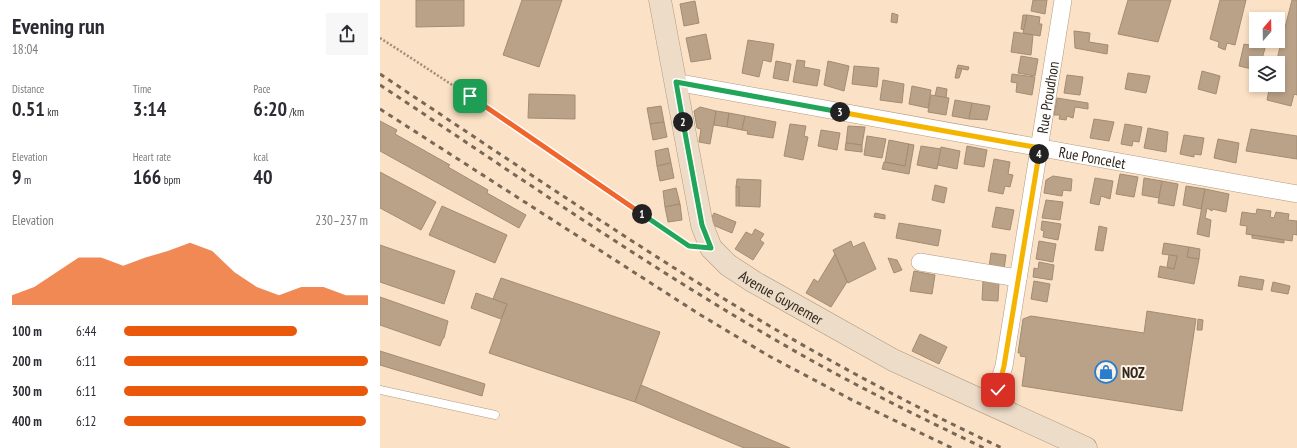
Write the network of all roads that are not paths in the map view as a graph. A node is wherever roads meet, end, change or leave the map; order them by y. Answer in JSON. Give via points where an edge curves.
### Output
{"nodes":[{"id":1,"x":660,"y":0,"type":"edge"},
{"id":2,"x":1063,"y":0,"type":"edge"},
{"id":3,"x":676,"y":82,"type":"junction"},
{"id":4,"x":1040,"y":148,"type":"junction"},
{"id":5,"x":1297,"y":194,"type":"edge"},
{"id":6,"x":920,"y":262,"type":"dead end"},
{"id":7,"x":1018,"y":278,"type":"junction"},
{"id":8,"x":380,"y":390,"type":"edge"},
{"id":9,"x":992,"y":406,"type":"junction"},
{"id":10,"x":495,"y":415,"type":"dead end"},
{"id":11,"x":1086,"y":448,"type":"edge"}],
"edges":[{"from":1,"to":3,"type":"main road","name":"Avenue Guynemer"},
{"from":2,"to":4,"type":"street","name":"Rue Proudhon"},
{"from":3,"to":4,"type":"street","name":"Rue Poncelet"},
{"from":3,"to":9,"type":"main road","name":"Avenue Guynemer","via":[[702,225],[711,248],[728,264],[754,282],[886,356]]},
{"from":4,"to":5,"type":"street","name":"Rue Poncelet"},
{"from":4,"to":7,"type":"street","name":"Rue Proudhon"},
{"from":6,"to":7,"type":"street"},
{"from":7,"to":9,"type":"street","name":"Rue Proudhon","via":[[1004,366]]},
{"from":8,"to":10,"type":"lane"},
{"from":9,"to":11,"type":"main road","name":"Avenue Guynemer"}]}
